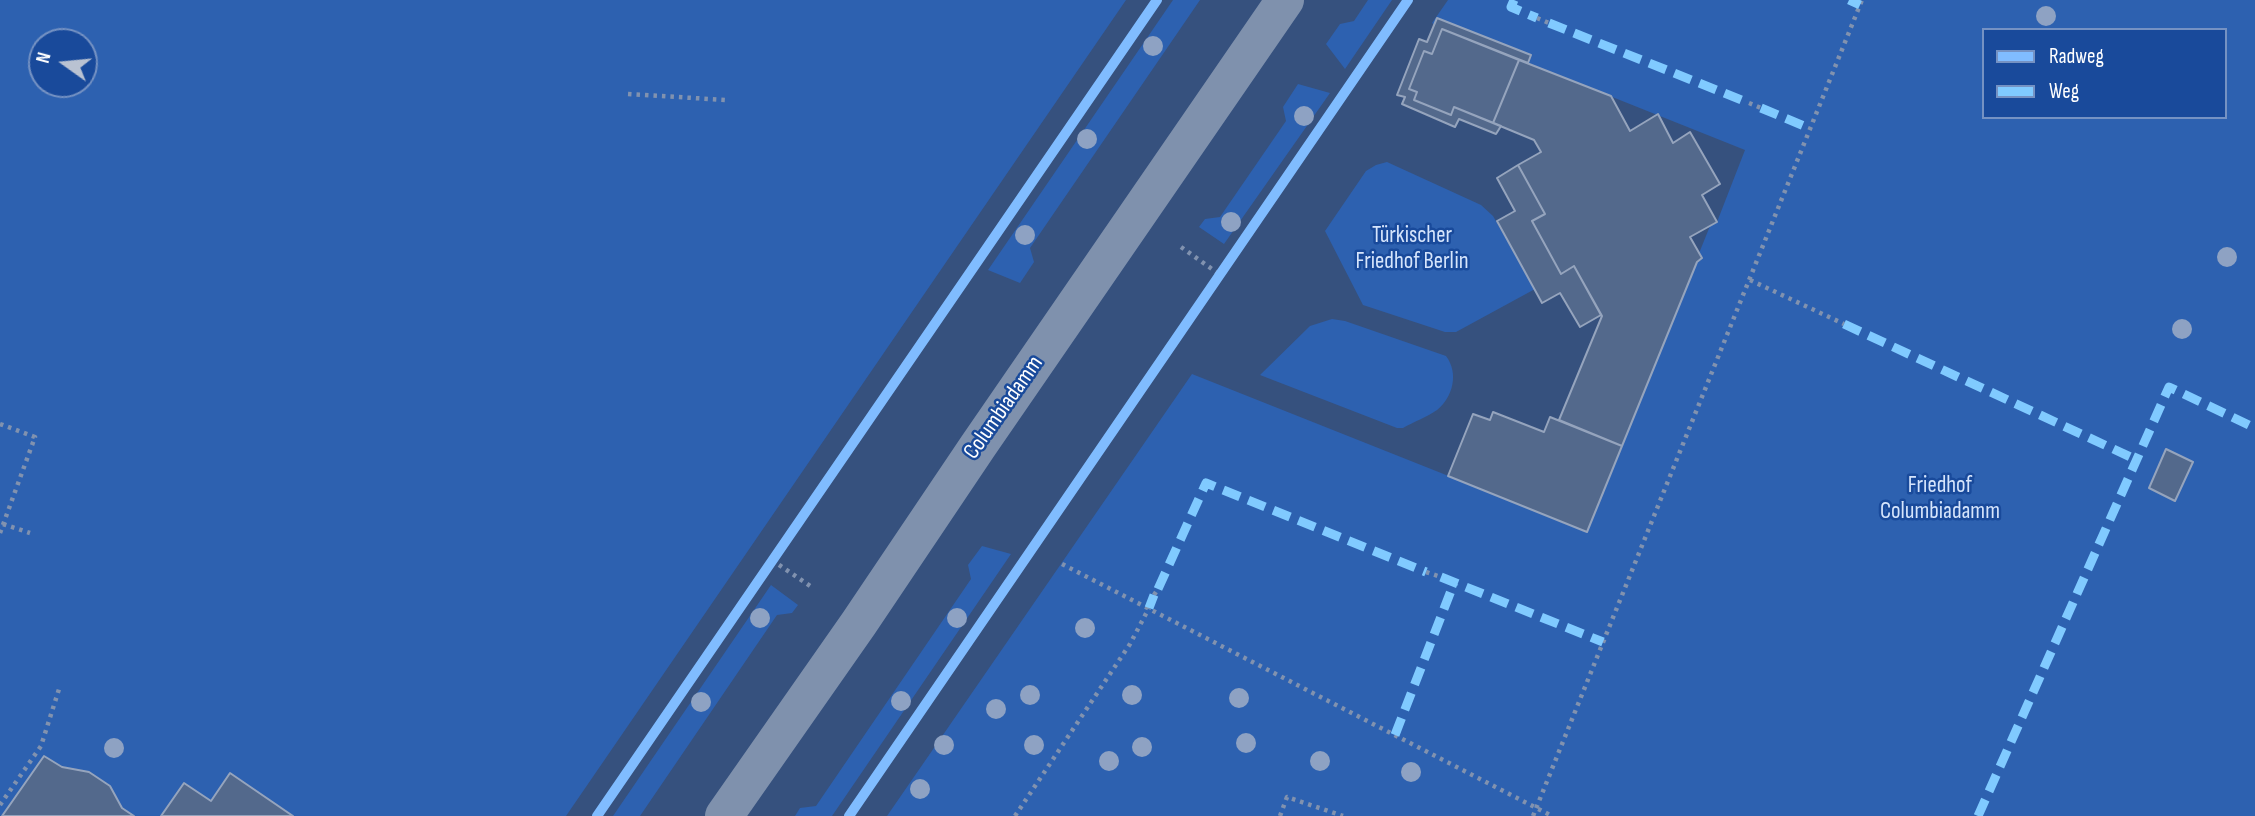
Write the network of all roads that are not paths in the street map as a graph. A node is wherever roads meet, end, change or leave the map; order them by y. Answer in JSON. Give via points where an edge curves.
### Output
{"nodes":[{"id":1,"x":1285,"y":0,"type":"edge"},
{"id":2,"x":724,"y":816,"type":"edge"}],
"edges":[{"from":1,"to":2,"type":"main road","name":"Columbiadamm"}]}
